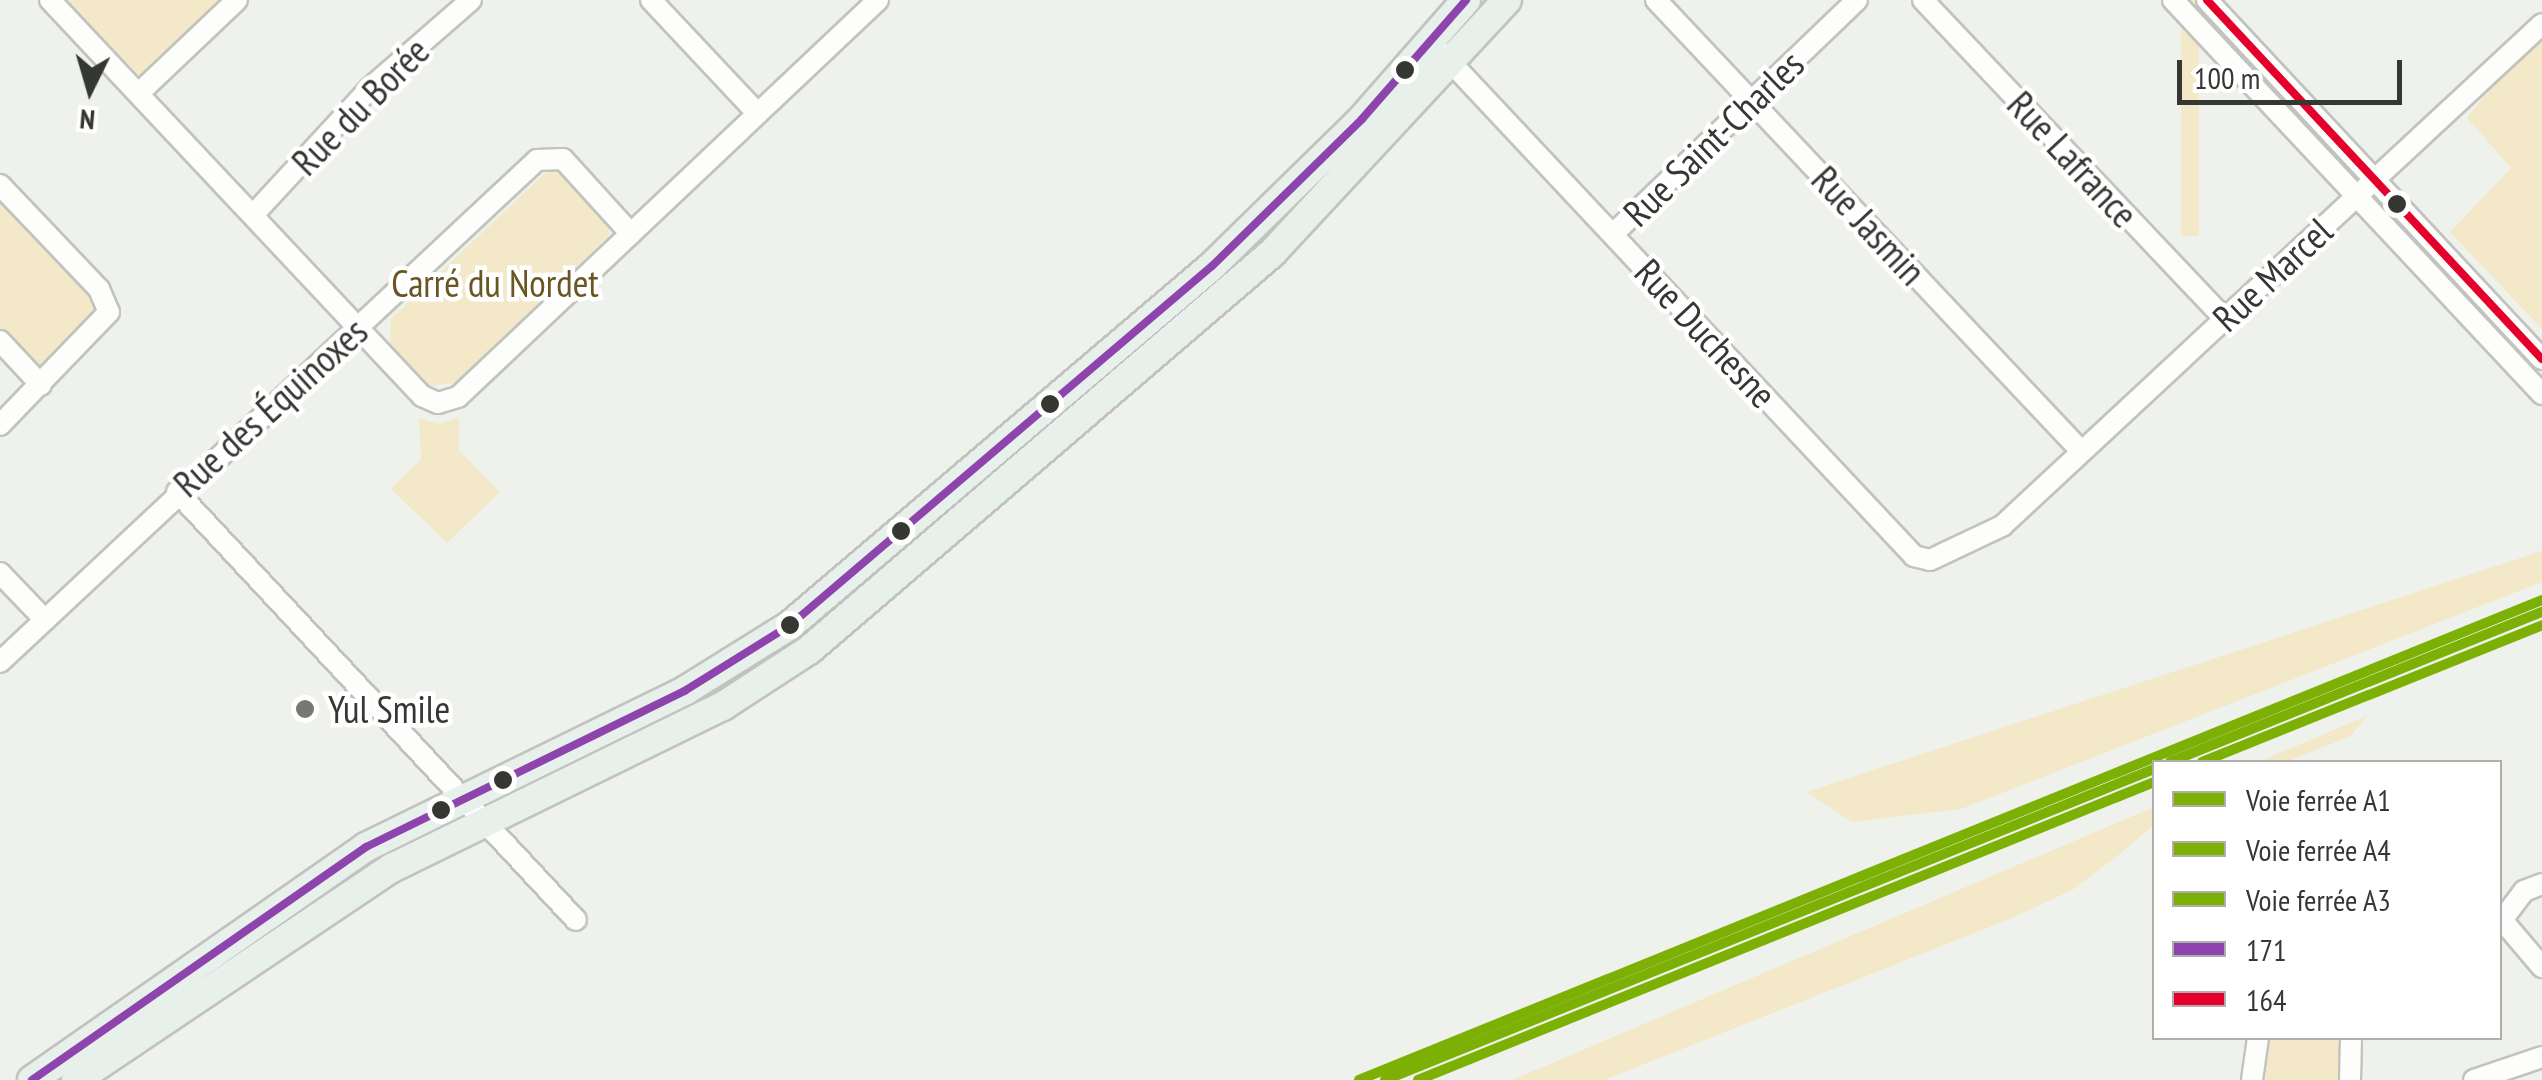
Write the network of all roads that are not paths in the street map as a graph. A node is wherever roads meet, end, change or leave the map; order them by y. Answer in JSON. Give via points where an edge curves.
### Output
{"nodes":[{"id":1,"x":50,"y":0,"type":"edge"},
{"id":2,"x":237,"y":0,"type":"edge"},
{"id":3,"x":471,"y":0,"type":"edge"},
{"id":4,"x":651,"y":0,"type":"edge"},
{"id":5,"x":1466,"y":0,"type":"edge"},
{"id":6,"x":1507,"y":0,"type":"edge"},
{"id":7,"x":1656,"y":0,"type":"edge"},
{"id":8,"x":1857,"y":0,"type":"edge"},
{"id":9,"x":1923,"y":0,"type":"edge"},
{"id":10,"x":2173,"y":0,"type":"edge"},
{"id":11,"x":2207,"y":0,"type":"edge"},
{"id":12,"x":872,"y":2,"type":"edge"},
{"id":13,"x":2542,"y":24,"type":"edge"},
{"id":14,"x":1430,"y":41,"type":"junction"},
{"id":15,"x":1452,"y":64,"type":"junction"},
{"id":16,"x":139,"y":92,"type":"junction"},
{"id":17,"x":1752,"y":100,"type":"junction"},
{"id":18,"x":758,"y":114,"type":"junction"},
{"id":19,"x":2375,"y":180,"type":"junction"},
{"id":20,"x":0,"y":185,"type":"edge"},
{"id":21,"x":2357,"y":196,"type":"junction"},
{"id":22,"x":253,"y":215,"type":"junction"},
{"id":23,"x":630,"y":234,"type":"junction"},
{"id":24,"x":1613,"y":234,"type":"junction"},
{"id":25,"x":2224,"y":318,"type":"junction"},
{"id":26,"x":358,"y":329,"type":"junction"},
{"id":27,"x":0,"y":341,"type":"edge"},
{"id":28,"x":2542,"y":359,"type":"edge"},
{"id":29,"x":41,"y":385,"type":"junction"},
{"id":30,"x":2542,"y":394,"type":"edge"},
{"id":31,"x":0,"y":425,"type":"edge"},
{"id":32,"x":2081,"y":451,"type":"junction"},
{"id":33,"x":177,"y":492,"type":"junction"},
{"id":34,"x":2002,"y":526,"type":"joint"},
{"id":35,"x":0,"y":573,"type":"edge"},
{"id":36,"x":45,"y":620,"type":"junction"},
{"id":37,"x":0,"y":662,"type":"edge"},
{"id":38,"x":464,"y":793,"type":"junction"},
{"id":39,"x":486,"y":816,"type":"junction"},
{"id":40,"x":2542,"y":884,"type":"edge"},
{"id":41,"x":576,"y":920,"type":"dead end"},
{"id":42,"x":2502,"y":920,"type":"edge"},
{"id":43,"x":2542,"y":967,"type":"edge"},
{"id":44,"x":2258,"y":1040,"type":"edge"},
{"id":45,"x":2351,"y":1040,"type":"edge"},
{"id":46,"x":2542,"y":1057,"type":"edge"},
{"id":47,"x":32,"y":1080,"type":"edge"},
{"id":48,"x":76,"y":1080,"type":"edge"},
{"id":49,"x":2252,"y":1080,"type":"edge"},
{"id":50,"x":2350,"y":1080,"type":"edge"},
{"id":51,"x":2474,"y":1080,"type":"edge"}],
"edges":[{"from":1,"to":16,"type":"street"},
{"from":2,"to":16,"type":"street"},
{"from":3,"to":22,"type":"street","name":"Rue du Borée","via":[[370,88]]},
{"from":4,"to":18,"type":"street"},
{"from":5,"to":14,"type":"main road"},
{"from":6,"to":15,"type":"main road"},
{"from":7,"to":17,"type":"street","name":"Rue Jasmin"},
{"from":8,"to":17,"type":"street","name":"Rue Saint-Charles"},
{"from":9,"to":25,"type":"street","name":"Rue Lafrance"},
{"from":10,"to":21,"type":"street"},
{"from":11,"to":19,"type":"street"},
{"from":12,"to":18,"type":"street"},
{"from":13,"to":19,"type":"street","name":"Rue Marcel"},
{"from":14,"to":15,"type":"street","name":"Rue Duchesne"},
{"from":14,"to":38,"type":"main road","via":[[1212,266],[789,626],[686,690]]},
{"from":15,"to":24,"type":"street","name":"Rue Duchesne"},
{"from":15,"to":39,"type":"main road","via":[[1272,253],[809,650],[723,706]]},
{"from":16,"to":22,"type":"street"},
{"from":17,"to":24,"type":"street","name":"Rue Saint-Charles"},
{"from":17,"to":32,"type":"street","name":"Rue Jasmin"},
{"from":18,"to":23,"type":"street"},
{"from":19,"to":21,"type":"street","name":"Rue Marcel"},
{"from":19,"to":28,"type":"street"},
{"from":20,"to":29,"type":"street","via":[[98,289],[109,312]]},
{"from":21,"to":25,"type":"street","name":"Rue Marcel"},
{"from":21,"to":30,"type":"street"},
{"from":22,"to":26,"type":"street"},
{"from":23,"to":26,"type":"street","via":[[458,397],[438,403]]},
{"from":23,"to":26,"type":"street","name":"Rue des Équinoxes","via":[[562,158],[537,160]]},
{"from":24,"to":34,"type":"street","name":"Rue Duchesne","via":[[1914,556],[1946,558]]},
{"from":25,"to":32,"type":"street","name":"Rue Marcel"},
{"from":26,"to":33,"type":"street","name":"Rue des Équinoxes"},
{"from":27,"to":29,"type":"street"},
{"from":29,"to":31,"type":"street"},
{"from":32,"to":34,"type":"street","name":"Rue Marcel"},
{"from":33,"to":36,"type":"street","name":"Rue des Équinoxes"},
{"from":33,"to":38,"type":"street"},
{"from":35,"to":36,"type":"street"},
{"from":36,"to":37,"type":"street","name":"Rue des Équinoxes"},
{"from":38,"to":39,"type":"street"},
{"from":38,"to":47,"type":"main road","via":[[302,888]]},
{"from":39,"to":41,"type":"street"},
{"from":39,"to":48,"type":"main road","via":[[325,909]]},
{"from":40,"to":42,"type":"street","via":[[2524,891]]},
{"from":42,"to":43,"type":"street"},
{"from":44,"to":49,"type":"street"},
{"from":45,"to":50,"type":"street"},
{"from":46,"to":51,"type":"street"}]}
